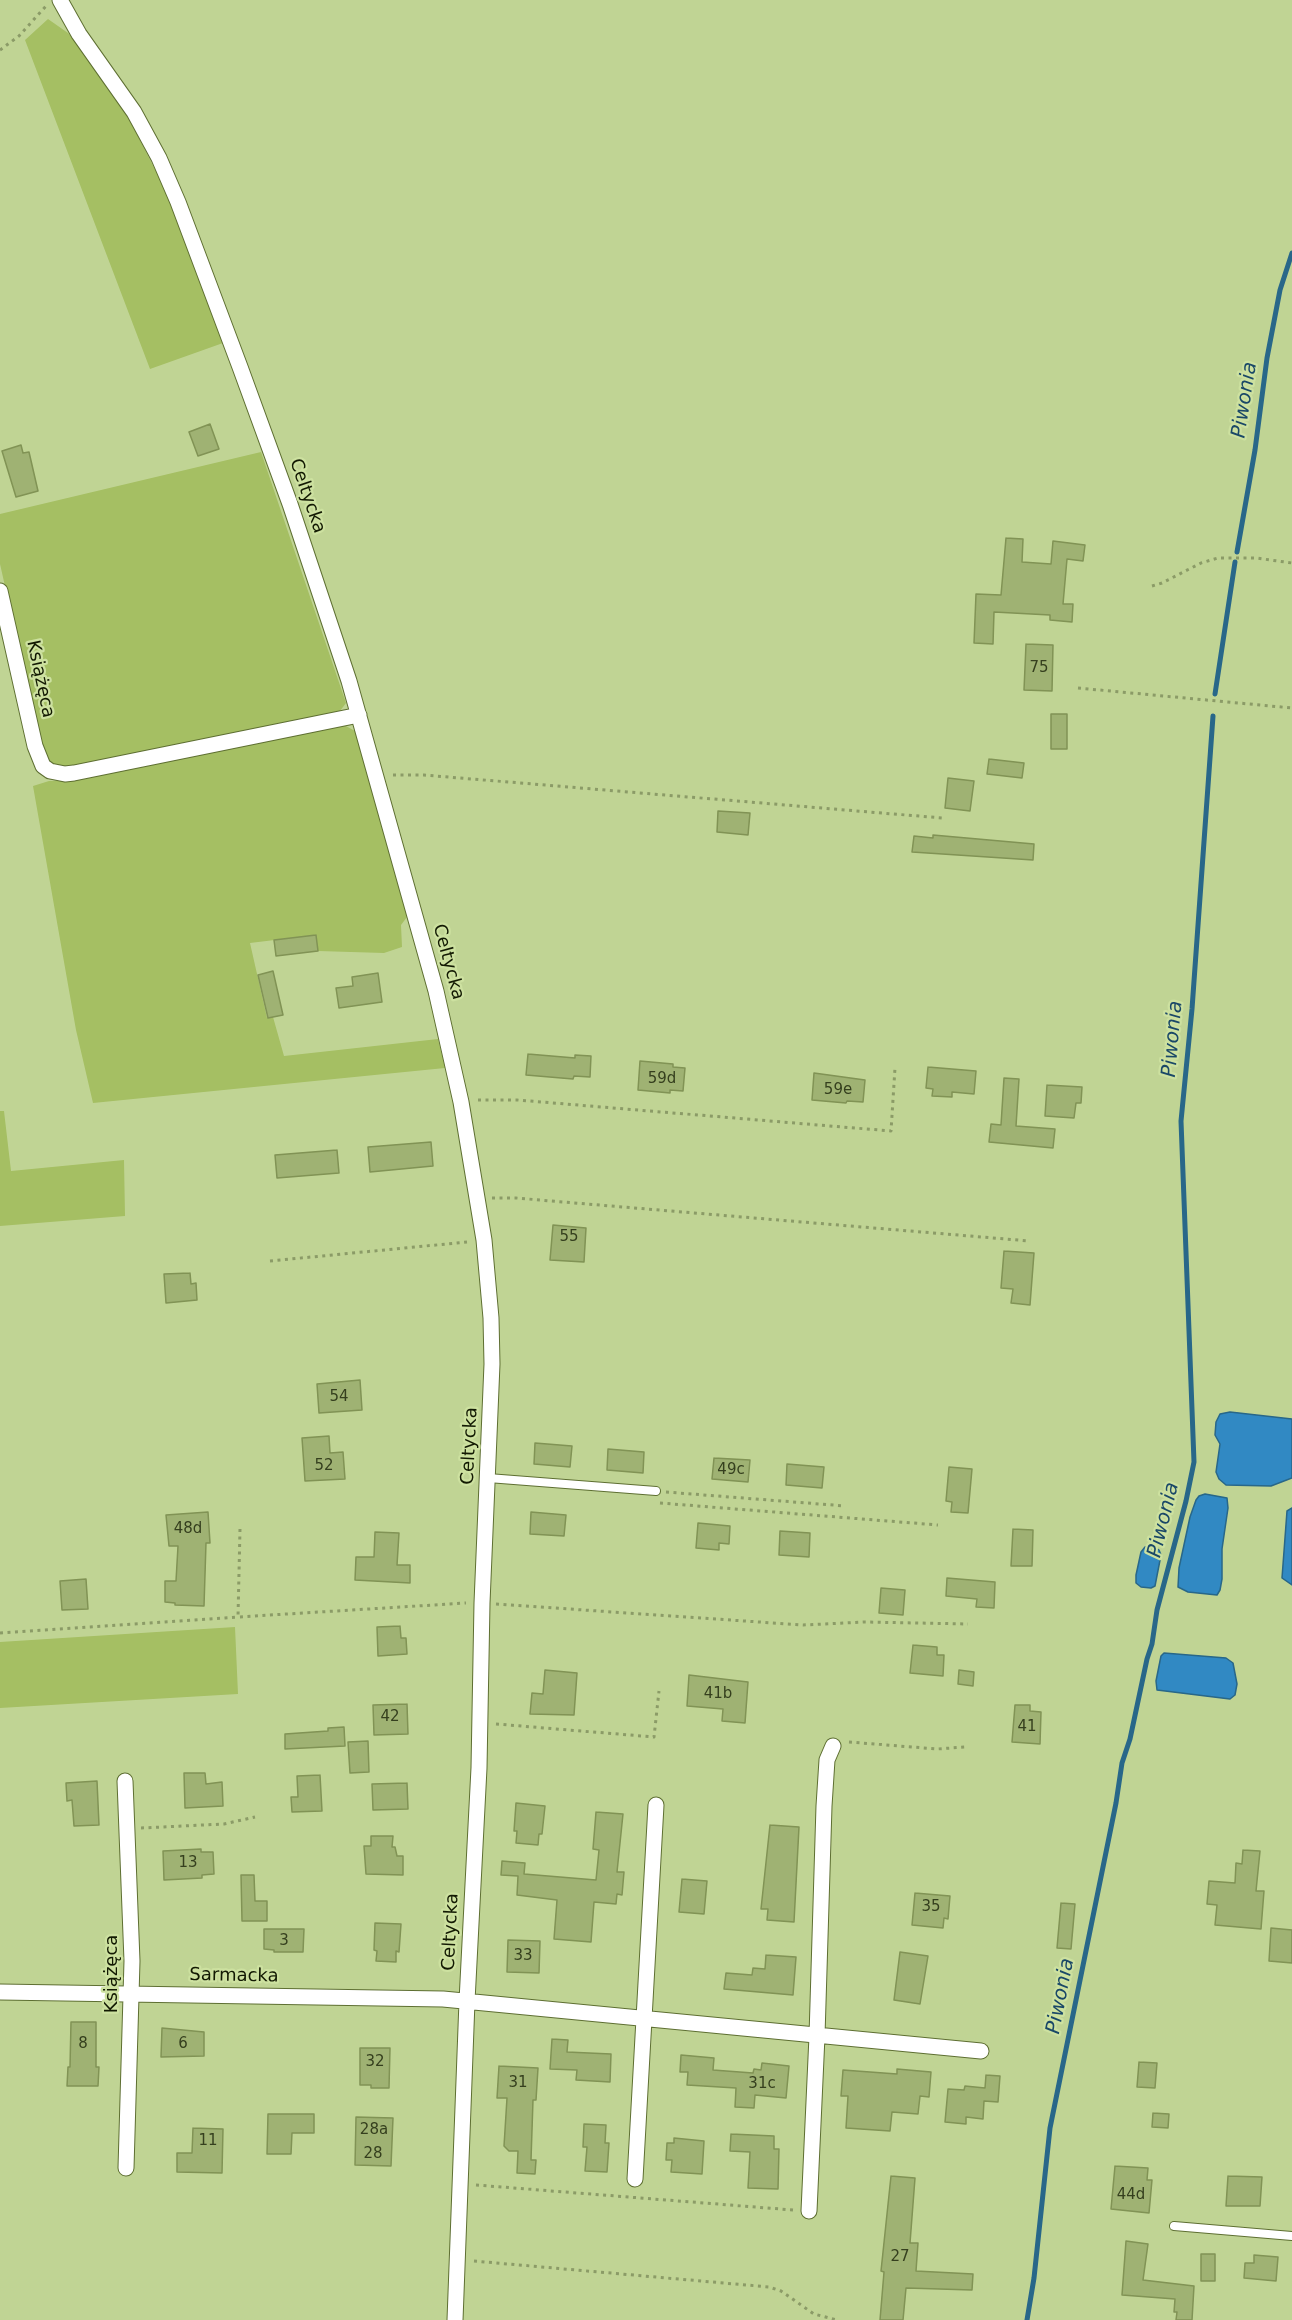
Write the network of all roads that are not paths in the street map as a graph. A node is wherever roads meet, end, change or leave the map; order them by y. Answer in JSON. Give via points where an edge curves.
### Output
{"nodes":[{"id":1,"x":60,"y":0,"type":"edge"},
{"id":2,"x":0,"y":591,"type":"edge"},
{"id":3,"x":359,"y":715,"type":"junction"},
{"id":4,"x":488,"y":1478,"type":"junction"},
{"id":5,"x":656,"y":1491,"type":"road end"},
{"id":6,"x":833,"y":1746,"type":"road end"},
{"id":7,"x":125,"y":1781,"type":"dead end"},
{"id":8,"x":656,"y":1805,"type":"dead end"},
{"id":9,"x":0,"y":1992,"type":"edge"},
{"id":10,"x":132,"y":1994,"type":"junction"},
{"id":11,"x":467,"y":2001,"type":"junction"},
{"id":12,"x":643,"y":2018,"type":"junction"},
{"id":13,"x":817,"y":2036,"type":"junction"},
{"id":14,"x":981,"y":2051,"type":"dead end"},
{"id":15,"x":126,"y":2168,"type":"dead end"},
{"id":16,"x":635,"y":2179,"type":"dead end"},
{"id":17,"x":809,"y":2211,"type":"road end"},
{"id":18,"x":1174,"y":2226,"type":"dead end"},
{"id":19,"x":1292,"y":2236,"type":"edge"},
{"id":20,"x":455,"y":2320,"type":"edge"}],
"edges":[{"from":1,"to":3,"type":"street","name":"Celtycka","via":[[134,112],[178,202],[290,504]]},
{"from":2,"to":3,"type":"street","name":"Książęca","via":[[34,746],[50,771],[74,773]]},
{"from":3,"to":4,"type":"street","name":"Celtycka","via":[[436,991],[478,1199],[492,1364]]},
{"from":4,"to":5,"type":"lane"},
{"from":4,"to":11,"type":"street","name":"Celtycka"},
{"from":6,"to":13,"type":"street","via":[[828,1752],[824,1806]]},
{"from":7,"to":10,"type":"street","name":"Książęca"},
{"from":8,"to":12,"type":"street"},
{"from":9,"to":10,"type":"street","name":"Sarmacka"},
{"from":10,"to":11,"type":"street","name":"Sarmacka"},
{"from":10,"to":15,"type":"street","name":"Książęca"},
{"from":11,"to":12,"type":"street"},
{"from":11,"to":20,"type":"street","name":"Celtycka"},
{"from":12,"to":13,"type":"street"},
{"from":12,"to":16,"type":"street"},
{"from":13,"to":14,"type":"street"},
{"from":13,"to":17,"type":"street"},
{"from":18,"to":19,"type":"lane"}]}
